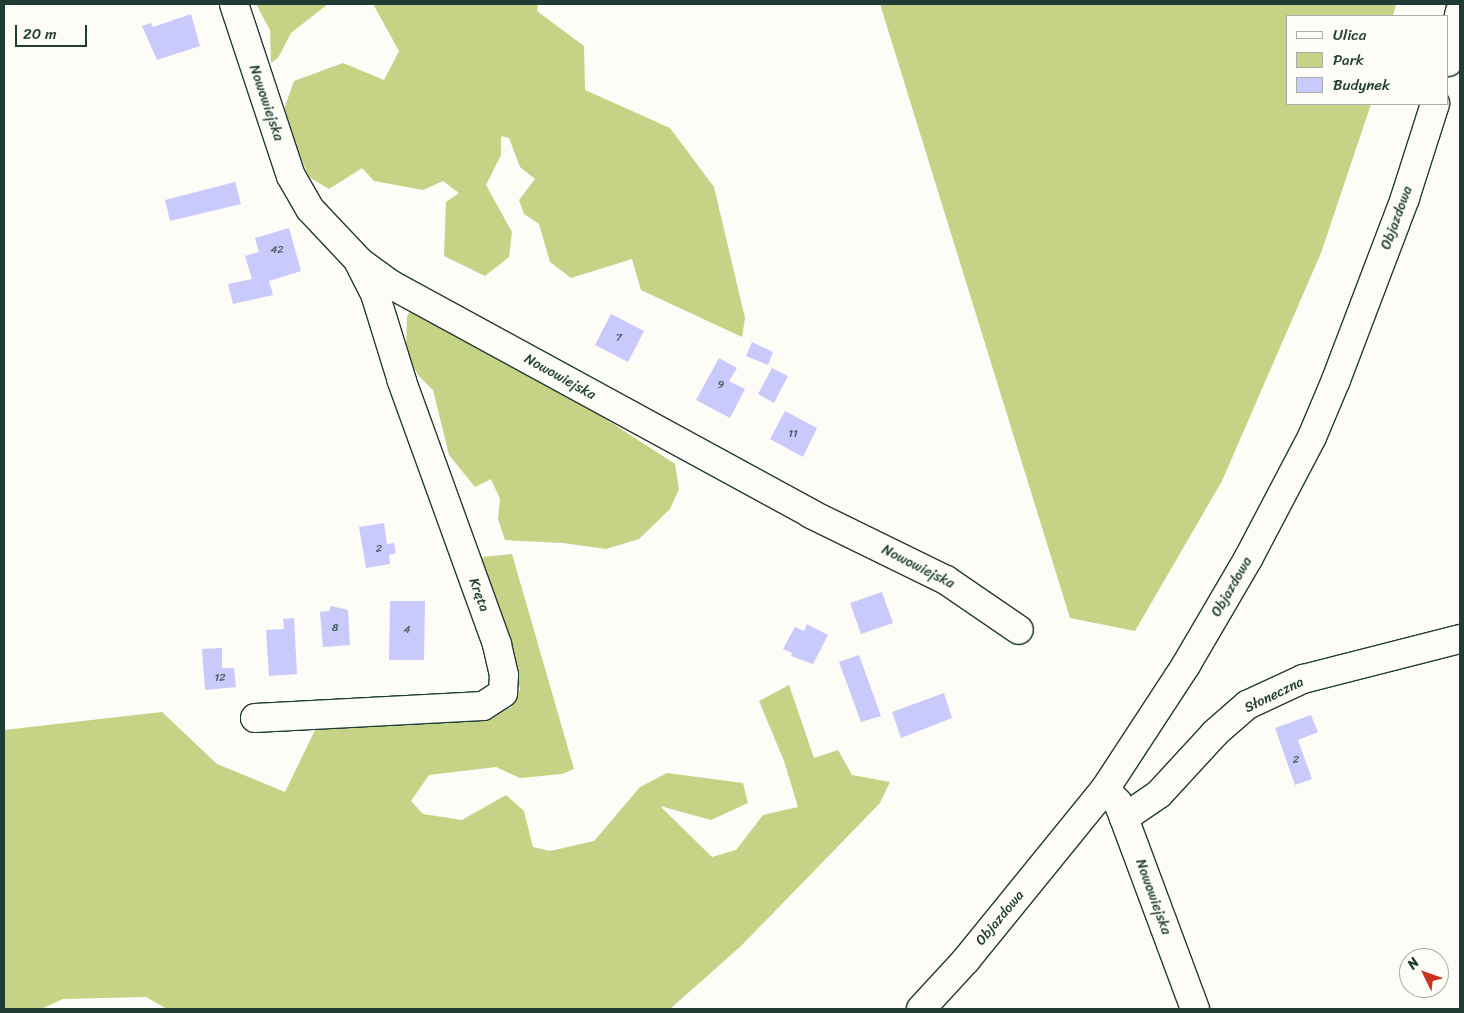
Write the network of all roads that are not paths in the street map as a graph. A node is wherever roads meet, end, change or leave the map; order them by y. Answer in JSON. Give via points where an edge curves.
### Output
{"nodes":[{"id":1,"x":234,"y":4,"type":"edge"},
{"id":2,"x":1460,"y":11,"type":"edge"},
{"id":3,"x":1449,"y":58,"type":"edge"},
{"id":4,"x":1436,"y":105,"type":"edge"},
{"id":5,"x":360,"y":262,"type":"junction"},
{"id":6,"x":1019,"y":630,"type":"dead end"},
{"id":7,"x":1460,"y":638,"type":"edge"},
{"id":8,"x":255,"y":718,"type":"dead end"},
{"id":9,"x":1105,"y":788,"type":"junction"},
{"id":10,"x":1124,"y":818,"type":"junction"},
{"id":11,"x":921,"y":1009,"type":"edge"},
{"id":12,"x":1195,"y":1009,"type":"edge"}],
"edges":[{"from":1,"to":5,"type":"street","name":"Nowowiejska","via":[[291,176],[310,209],[336,241]]},
{"from":2,"to":3,"type":"street"},
{"from":4,"to":9,"type":"street","name":"Objazdowa","via":[[1405,198],[1312,437],[1248,559],[1186,665]]},
{"from":5,"to":6,"type":"street","name":"Nowowiejska","via":[[390,284],[810,514],[946,580]]},
{"from":5,"to":8,"type":"street","name":"Kręta","via":[[376,294],[402,380],[497,644],[504,675],[503,693],[483,706]]},
{"from":7,"to":10,"type":"street","name":"Słoneczna","via":[[1304,679],[1247,705],[1215,733],[1159,794]]},
{"from":9,"to":10,"type":"street","name":"Nowowiejska","via":[[1118,803]]},
{"from":9,"to":11,"type":"street","name":"Objazdowa","via":[[966,960]]},
{"from":10,"to":12,"type":"street","name":"Nowowiejska"}]}
